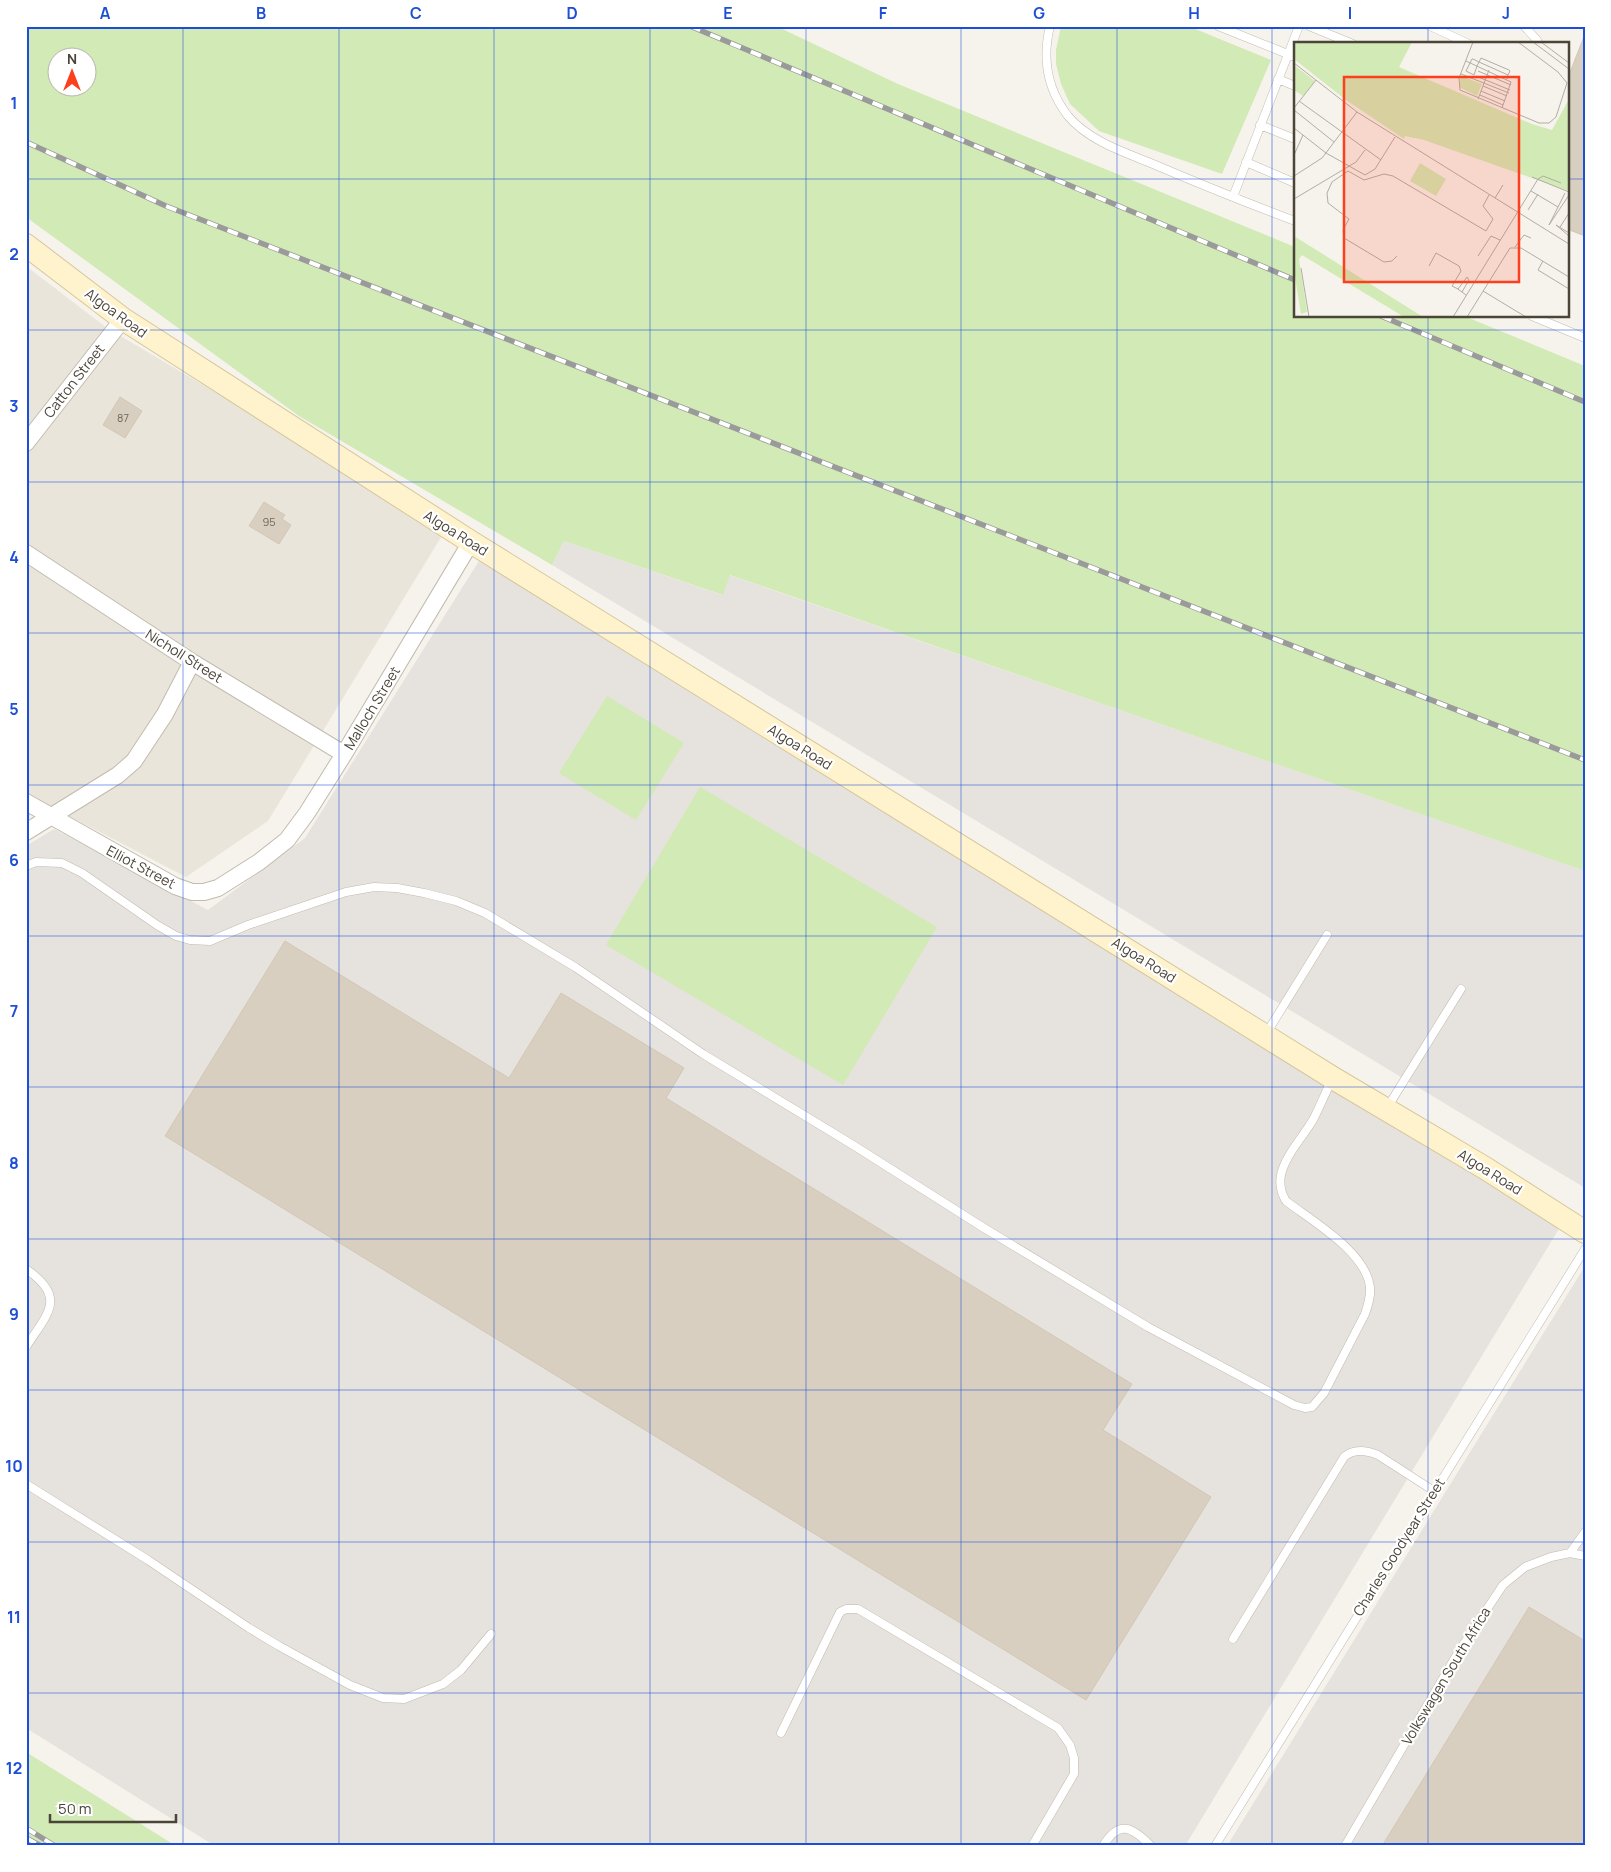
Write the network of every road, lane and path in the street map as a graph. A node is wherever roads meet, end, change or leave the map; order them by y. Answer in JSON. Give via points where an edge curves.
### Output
{"nodes":[{"id":1,"x":1050,"y":26,"type":"edge"},
{"id":2,"x":1218,"y":26,"type":"edge"},
{"id":3,"x":1299,"y":26,"type":"edge"},
{"id":4,"x":1309,"y":26,"type":"edge"},
{"id":5,"x":1430,"y":26,"type":"edge"},
{"id":6,"x":1524,"y":26,"type":"edge"},
{"id":7,"x":1295,"y":42,"type":"edge"},
{"id":8,"x":1348,"y":42,"type":"edge"},
{"id":9,"x":1465,"y":42,"type":"edge"},
{"id":10,"x":1538,"y":42,"type":"edge"},
{"id":11,"x":1291,"y":56,"type":"edge"},
{"id":12,"x":1278,"y":79,"type":"junction"},
{"id":13,"x":1294,"y":86,"type":"edge"},
{"id":14,"x":1260,"y":125,"type":"junction"},
{"id":15,"x":1294,"y":139,"type":"edge"},
{"id":16,"x":1246,"y":162,"type":"junction"},
{"id":17,"x":1294,"y":183,"type":"edge"},
{"id":18,"x":1233,"y":197,"type":"junction"},
{"id":19,"x":1294,"y":221,"type":"edge"},
{"id":20,"x":26,"y":245,"type":"edge"},
{"id":21,"x":1537,"y":318,"type":"edge"},
{"id":22,"x":122,"y":319,"type":"junction"},
{"id":23,"x":1585,"y":338,"type":"edge"},
{"id":24,"x":26,"y":443,"type":"edge"},
{"id":25,"x":472,"y":542,"type":"junction"},
{"id":26,"x":26,"y":553,"type":"edge"},
{"id":27,"x":192,"y":662,"type":"junction"},
{"id":28,"x":344,"y":754,"type":"junction"},
{"id":29,"x":26,"y":802,"type":"edge"},
{"id":30,"x":51,"y":817,"type":"junction"},
{"id":31,"x":26,"y":832,"type":"edge"},
{"id":32,"x":259,"y":862,"type":"joint"},
{"id":33,"x":26,"y":866,"type":"edge"},
{"id":34,"x":1327,"y":935,"type":"dead end"},
{"id":35,"x":1461,"y":989,"type":"dead end"},
{"id":36,"x":1265,"y":1035,"type":"junction"},
{"id":37,"x":1333,"y":1078,"type":"junction"},
{"id":38,"x":1386,"y":1109,"type":"junction"},
{"id":39,"x":1585,"y":1232,"type":"edge"},
{"id":40,"x":1585,"y":1249,"type":"edge"},
{"id":41,"x":26,"y":1269,"type":"edge"},
{"id":42,"x":26,"y":1347,"type":"edge"},
{"id":43,"x":26,"y":1484,"type":"edge"},
{"id":44,"x":1434,"y":1491,"type":"junction"},
{"id":45,"x":1585,"y":1532,"type":"edge"},
{"id":46,"x":1570,"y":1553,"type":"junction"},
{"id":47,"x":1585,"y":1556,"type":"edge"},
{"id":48,"x":491,"y":1634,"type":"dead end"},
{"id":49,"x":1233,"y":1638,"type":"dead end"},
{"id":50,"x":781,"y":1733,"type":"dead end"},
{"id":51,"x":1032,"y":1846,"type":"edge"},
{"id":52,"x":1103,"y":1846,"type":"edge"},
{"id":53,"x":1151,"y":1846,"type":"edge"},
{"id":54,"x":1215,"y":1846,"type":"edge"},
{"id":55,"x":1345,"y":1846,"type":"edge"}],
"edges":[{"from":1,"to":18,"type":"lane","via":[[1046,44],[1050,80],[1056,97],[1086,133]]},
{"from":2,"to":11,"type":"lane"},
{"from":3,"to":7,"type":"lane"},
{"from":4,"to":8,"type":"lane"},
{"from":5,"to":9,"type":"lane"},
{"from":6,"to":10,"type":"lane"},
{"from":11,"to":12,"type":"lane"},
{"from":12,"to":13,"type":"lane"},
{"from":12,"to":14,"type":"lane"},
{"from":14,"to":15,"type":"lane"},
{"from":14,"to":16,"type":"lane"},
{"from":16,"to":17,"type":"lane"},
{"from":16,"to":18,"type":"lane"},
{"from":18,"to":19,"type":"lane"},
{"from":20,"to":22,"type":"street","name":"Algoa Road"},
{"from":21,"to":23,"type":"lane"},
{"from":22,"to":24,"type":"street","name":"Catton Street"},
{"from":22,"to":25,"type":"street","name":"Algoa Road"},
{"from":25,"to":28,"type":"street","name":"Malloch Street"},
{"from":25,"to":36,"type":"street","name":"Algoa Road"},
{"from":26,"to":27,"type":"street","name":"Nicholl Street"},
{"from":27,"to":28,"type":"street","name":"Nicholl Street"},
{"from":27,"to":30,"type":"street","via":[[165,714],[134,761],[118,775]]},
{"from":28,"to":32,"type":"street","name":"Malloch Street","via":[[287,840]]},
{"from":29,"to":30,"type":"street","name":"Elliot Street"},
{"from":30,"to":31,"type":"street"},
{"from":30,"to":32,"type":"street","name":"Elliot Street","via":[[175,886],[192,892],[218,888]]},
{"from":33,"to":37,"type":"lane","via":[[36,862],[62,863],[82,873],[157,925],[190,940],[210,940],[346,892],[374,887],[424,893],[486,913],[575,966],[704,1054],[992,1233],[1148,1327],[1305,1408],[1312,1406],[1324,1393],[1370,1301],[1368,1279],[1357,1259],[1286,1201],[1281,1193],[1281,1173],[1314,1118]]},
{"from":34,"to":36,"type":"lane"},
{"from":35,"to":38,"type":"lane"},
{"from":36,"to":37,"type":"street","name":"Algoa Road"},
{"from":37,"to":38,"type":"street","name":"Algoa Road"},
{"from":38,"to":39,"type":"street","name":"Algoa Road"},
{"from":40,"to":44,"type":"lane","name":"Charles Goodyear Street"},
{"from":41,"to":42,"type":"lane","via":[[50,1294],[51,1308]]},
{"from":43,"to":48,"type":"lane","via":[[264,1637],[350,1685],[384,1698],[404,1699],[442,1684],[461,1670]]},
{"from":44,"to":49,"type":"lane","via":[[1378,1456],[1357,1450],[1349,1453]]},
{"from":44,"to":54,"type":"lane","name":"Charles Goodyear Street"},
{"from":45,"to":46,"type":"lane"},
{"from":46,"to":47,"type":"lane","name":"Volkswagen South Africa"},
{"from":46,"to":55,"type":"lane","name":"Volkswagen South Africa","via":[[1525,1567],[1503,1585],[1459,1651]]},
{"from":50,"to":51,"type":"lane","via":[[840,1612],[858,1609],[1058,1728],[1070,1745],[1074,1774]]},
{"from":52,"to":53,"type":"lane","via":[[1110,1834],[1121,1828]]}]}
